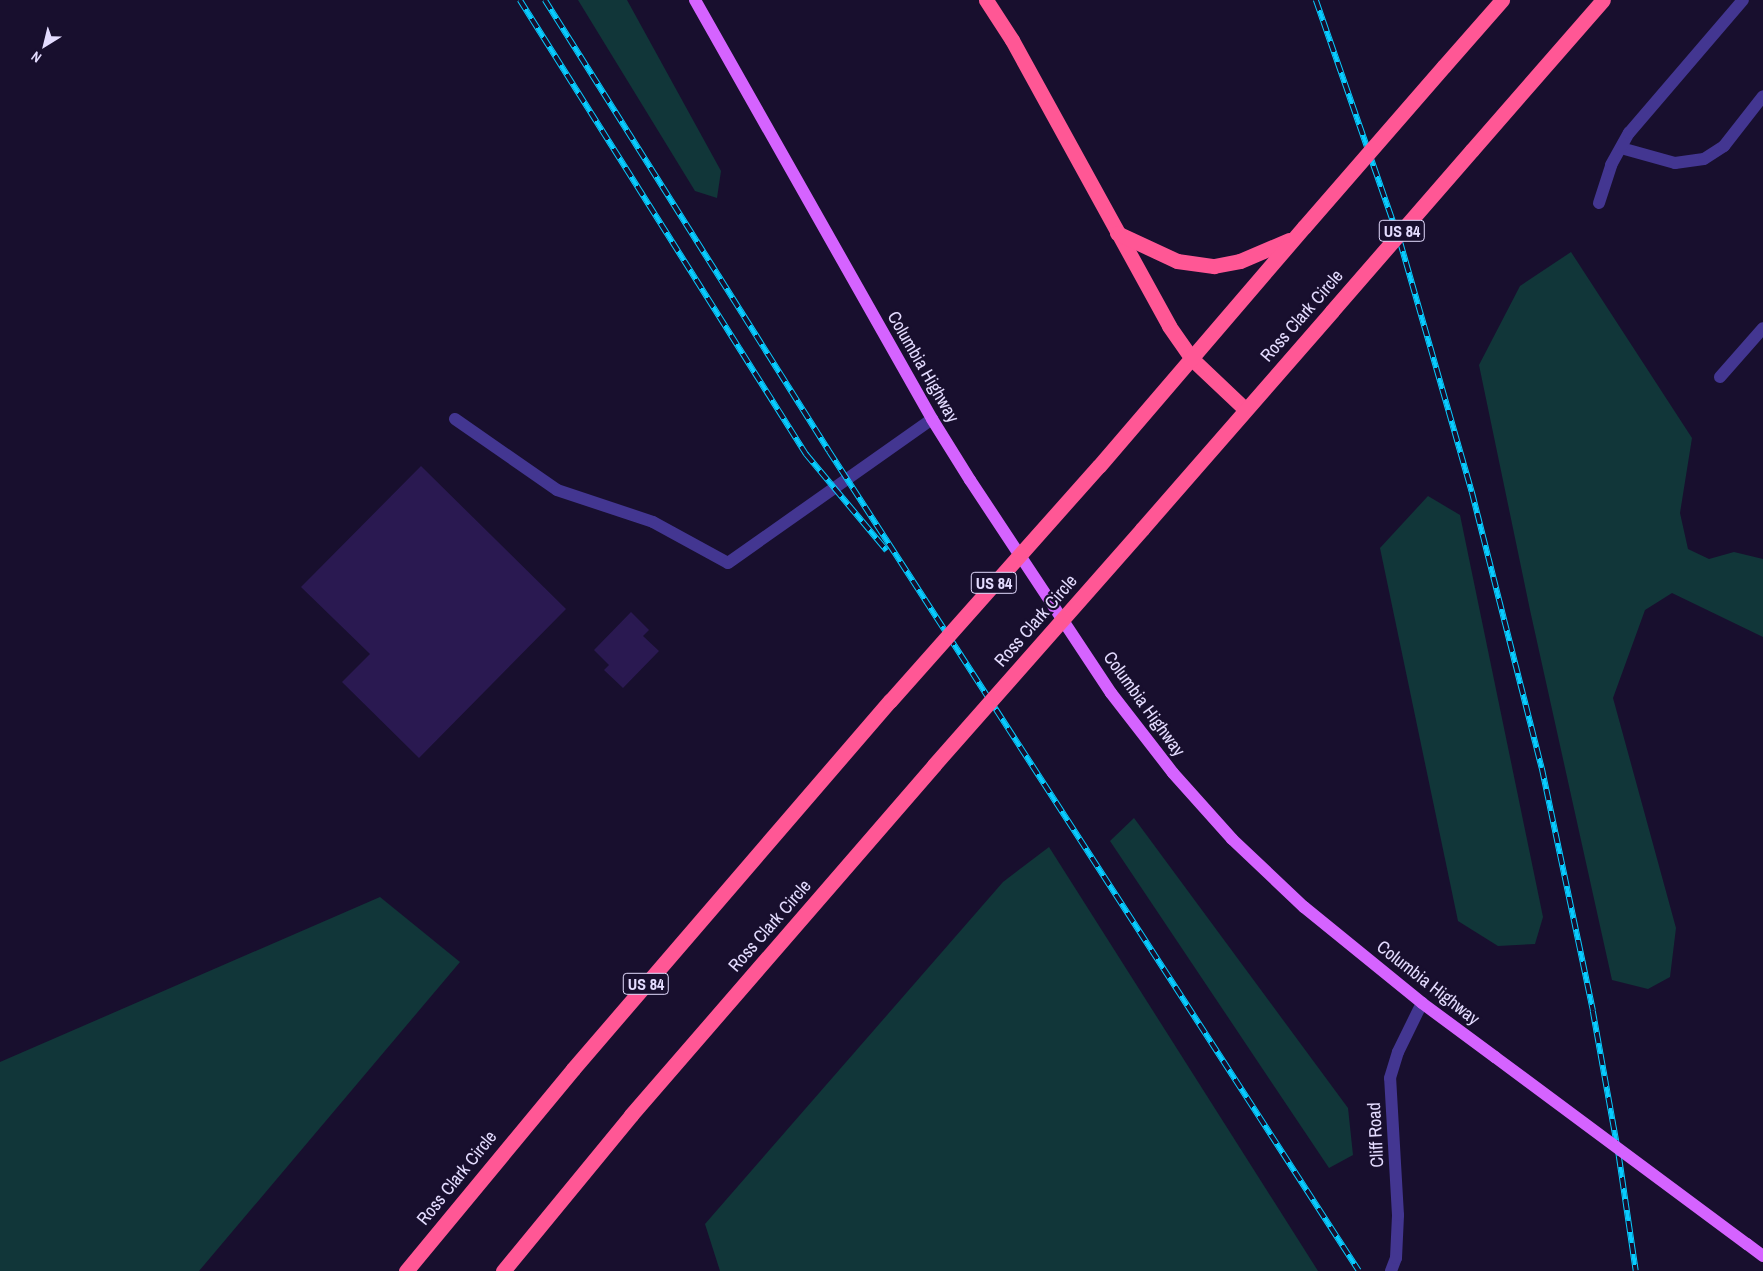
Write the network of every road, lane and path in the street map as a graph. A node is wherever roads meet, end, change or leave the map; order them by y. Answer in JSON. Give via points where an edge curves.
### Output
{"nodes":[{"id":1,"x":695,"y":0,"type":"edge"},
{"id":2,"x":986,"y":0,"type":"edge"},
{"id":3,"x":1502,"y":0,"type":"edge"},
{"id":4,"x":1603,"y":0,"type":"edge"},
{"id":5,"x":1743,"y":0,"type":"edge"},
{"id":6,"x":1763,"y":96,"type":"edge"},
{"id":7,"x":1621,"y":148,"type":"junction"},
{"id":8,"x":1599,"y":203,"type":"dead end"},
{"id":9,"x":1117,"y":233,"type":"junction"},
{"id":10,"x":1293,"y":239,"type":"junction"},
{"id":11,"x":1763,"y":328,"type":"edge"},
{"id":12,"x":1191,"y":358,"type":"junction"},
{"id":13,"x":1720,"y":377,"type":"dead end"},
{"id":14,"x":1245,"y":410,"type":"junction"},
{"id":15,"x":455,"y":419,"type":"dead end"},
{"id":16,"x":932,"y":419,"type":"junction"},
{"id":17,"x":1422,"y":1003,"type":"junction"},
{"id":18,"x":1763,"y":1256,"type":"edge"},
{"id":19,"x":406,"y":1271,"type":"edge"},
{"id":20,"x":503,"y":1271,"type":"edge"},
{"id":21,"x":1391,"y":1271,"type":"edge"}],
"edges":[{"from":1,"to":16,"type":"main road","name":"Columbia Highway"},
{"from":2,"to":9,"type":"highway","via":[[1012,40]]},
{"from":3,"to":10,"type":"highway","name":"Ross Clark Circle","number":"US 84","bridge":true},
{"from":4,"to":14,"type":"highway","name":"Ross Clark Circle","number":"US 84","bridge":true},
{"from":5,"to":7,"type":"street","via":[[1654,102]]},
{"from":6,"to":7,"type":"street","via":[[1724,146],[1704,159],[1674,163]]},
{"from":7,"to":8,"type":"street","via":[[1611,165]]},
{"from":9,"to":10,"type":"highway","via":[[1177,262],[1214,266],[1240,261]]},
{"from":9,"to":12,"type":"highway","via":[[1168,326]]},
{"from":10,"to":12,"type":"highway","name":"Ross Clark Circle","number":"US 84"},
{"from":11,"to":13,"type":"street"},
{"from":12,"to":14,"type":"highway"},
{"from":12,"to":19,"type":"highway","name":"Ross Clark Circle","number":"US 84","bridge":true,"via":[[579,1061]]},
{"from":14,"to":20,"type":"highway","name":"Ross Clark Circle","number":"US 84","bridge":true,"via":[[631,1115]]},
{"from":15,"to":16,"type":"street","via":[[557,490],[653,522],[728,562]]},
{"from":16,"to":17,"type":"main road","name":"Columbia Highway","via":[[1111,693],[1173,773],[1232,839],[1304,907]]},
{"from":17,"to":18,"type":"main road","name":"Columbia Highway","bridge":true},
{"from":17,"to":21,"type":"street","name":"Cliff Road","via":[[1398,1052],[1390,1078],[1398,1215],[1396,1258]]}]}
